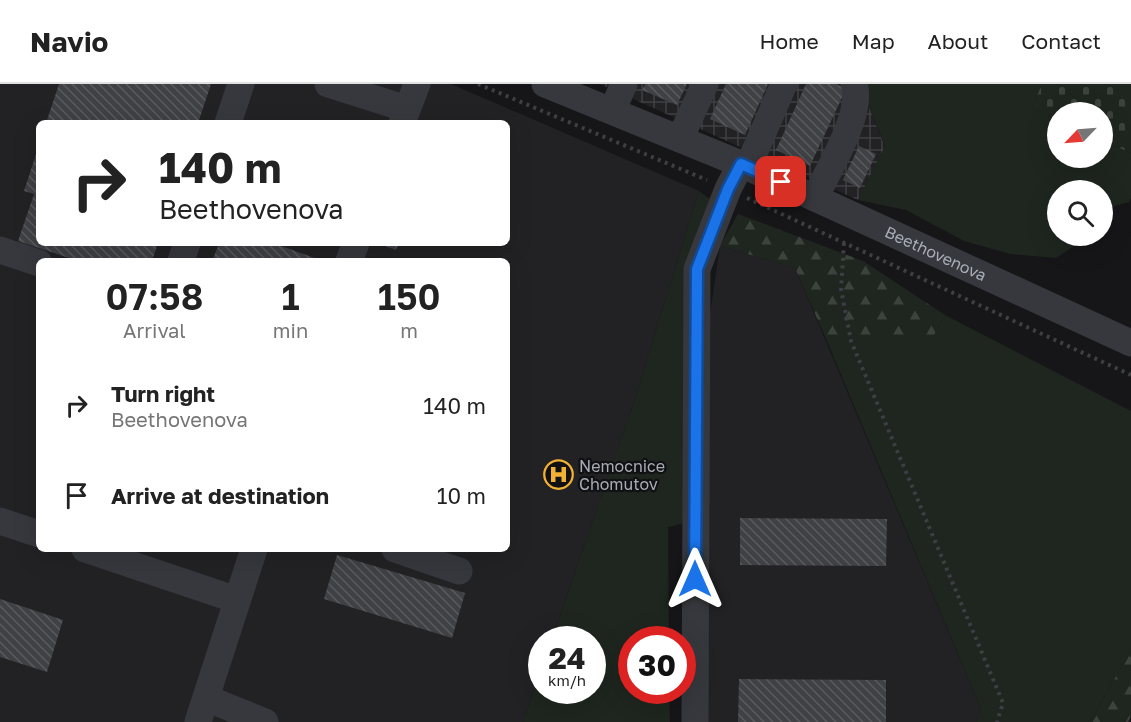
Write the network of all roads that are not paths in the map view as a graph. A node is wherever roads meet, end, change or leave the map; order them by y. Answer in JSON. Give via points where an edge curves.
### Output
{"nodes":[{"id":1,"x":241,"y":84,"type":"edge"},
{"id":2,"x":328,"y":84,"type":"edge"},
{"id":3,"x":545,"y":84,"type":"edge"},
{"id":4,"x":624,"y":84,"type":"edge"},
{"id":5,"x":705,"y":84,"type":"edge"},
{"id":6,"x":784,"y":84,"type":"edge"},
{"id":7,"x":854,"y":84,"type":"edge"},
{"id":8,"x":409,"y":105,"type":"edge"},
{"id":9,"x":612,"y":111,"type":"junction"},
{"id":10,"x":229,"y":120,"type":"edge"},
{"id":11,"x":680,"y":139,"type":"junction"},
{"id":12,"x":745,"y":165,"type":"junction"},
{"id":13,"x":815,"y":198,"type":"junction"},
{"id":14,"x":0,"y":250,"type":"edge"},
{"id":15,"x":36,"y":262,"type":"edge"},
{"id":16,"x":1131,"y":344,"type":"edge"},
{"id":17,"x":0,"y":521,"type":"edge"},
{"id":18,"x":36,"y":533,"type":"edge"},
{"id":19,"x":94,"y":552,"type":"edge"},
{"id":20,"x":253,"y":552,"type":"edge"},
{"id":21,"x":404,"y":552,"type":"edge"},
{"id":22,"x":459,"y":571,"type":"dead end"},
{"id":23,"x":237,"y":600,"type":"junction"},
{"id":24,"x":202,"y":710,"type":"edge"},
{"id":25,"x":265,"y":722,"type":"edge"},
{"id":26,"x":695,"y":722,"type":"edge"}],
"edges":[{"from":1,"to":10,"type":"street"},
{"from":2,"to":8,"type":"street"},
{"from":3,"to":9,"type":"street","name":"Beethovenova"},
{"from":4,"to":9,"type":"street"},
{"from":5,"to":11,"type":"street"},
{"from":6,"to":12,"type":"street"},
{"from":7,"to":13,"type":"street","via":[[857,93],[853,117]]},
{"from":9,"to":11,"type":"street","name":"Beethovenova"},
{"from":11,"to":12,"type":"street","name":"Beethovenova"},
{"from":12,"to":13,"type":"street","name":"Beethovenova"},
{"from":12,"to":26,"type":"street","via":[[728,189],[697,269]]},
{"from":13,"to":16,"type":"street","name":"Beethovenova"},
{"from":14,"to":15,"type":"street"},
{"from":17,"to":18,"type":"street"},
{"from":19,"to":23,"type":"street"},
{"from":20,"to":23,"type":"street"},
{"from":21,"to":22,"type":"street"},
{"from":23,"to":24,"type":"street"},
{"from":24,"to":25,"type":"street"}]}
